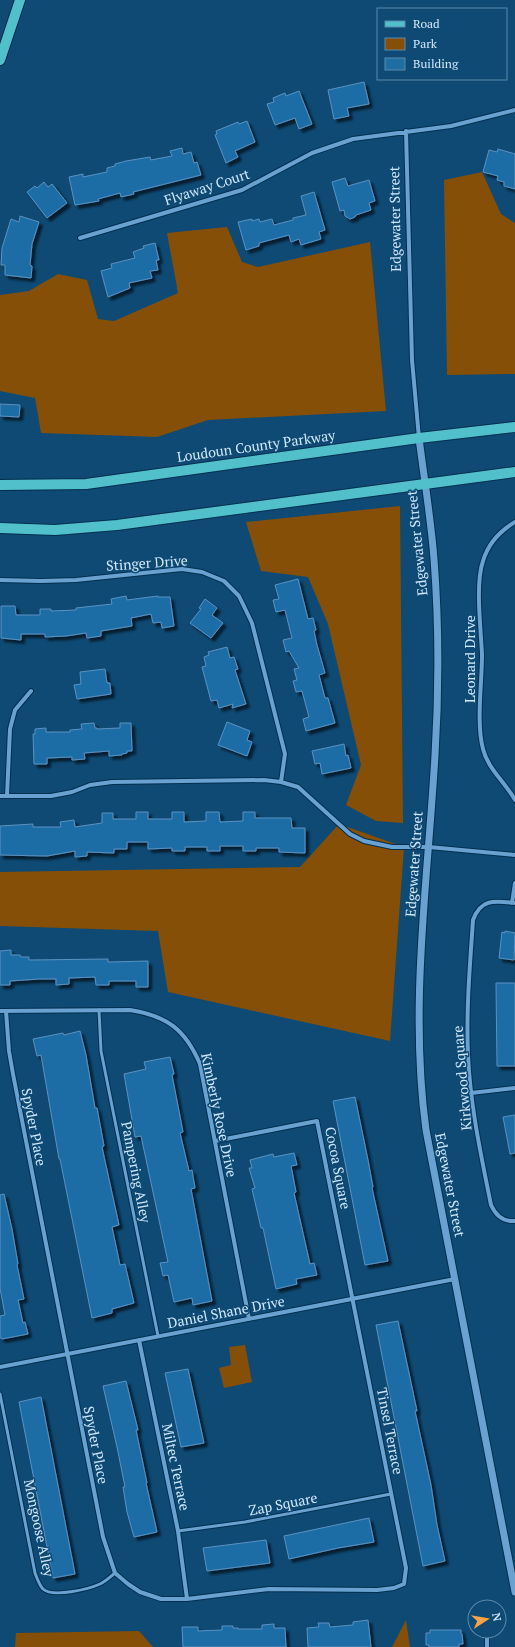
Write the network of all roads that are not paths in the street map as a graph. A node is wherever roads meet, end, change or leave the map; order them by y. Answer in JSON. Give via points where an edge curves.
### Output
{"nodes":[{"id":1,"x":20,"y":0,"type":"edge"},
{"id":2,"x":0,"y":60,"type":"edge"},
{"id":3,"x":515,"y":110,"type":"edge"},
{"id":4,"x":406,"y":131,"type":"junction"},
{"id":5,"x":80,"y":238,"type":"dead end"},
{"id":6,"x":515,"y":427,"type":"edge"},
{"id":7,"x":419,"y":438,"type":"junction"},
{"id":8,"x":515,"y":472,"type":"edge"},
{"id":9,"x":425,"y":484,"type":"junction"},
{"id":10,"x":0,"y":485,"type":"edge"},
{"id":11,"x":515,"y":522,"type":"edge"},
{"id":12,"x":0,"y":528,"type":"edge"},
{"id":13,"x":0,"y":580,"type":"edge"},
{"id":14,"x":32,"y":691,"type":"dead end"},
{"id":15,"x":281,"y":782,"type":"junction"},
{"id":16,"x":0,"y":796,"type":"edge"},
{"id":17,"x":7,"y":796,"type":"junction"},
{"id":18,"x":515,"y":800,"type":"edge"},
{"id":19,"x":428,"y":847,"type":"junction"},
{"id":20,"x":515,"y":855,"type":"edge"},
{"id":21,"x":515,"y":883,"type":"edge"},
{"id":22,"x":514,"y":903,"type":"edge"},
{"id":23,"x":99,"y":1010,"type":"junction"},
{"id":24,"x":0,"y":1011,"type":"edge"},
{"id":25,"x":6,"y":1011,"type":"junction"},
{"id":26,"x":515,"y":1088,"type":"edge"},
{"id":27,"x":471,"y":1093,"type":"junction"},
{"id":28,"x":215,"y":1141,"type":"junction"},
{"id":29,"x":515,"y":1222,"type":"edge"},
{"id":30,"x":455,"y":1279,"type":"junction"},
{"id":31,"x":352,"y":1299,"type":"junction"},
{"id":32,"x":250,"y":1319,"type":"junction"},
{"id":33,"x":158,"y":1336,"type":"junction"},
{"id":34,"x":139,"y":1340,"type":"junction"},
{"id":35,"x":67,"y":1354,"type":"junction"},
{"id":36,"x":0,"y":1367,"type":"edge"},
{"id":37,"x":0,"y":1394,"type":"edge"},
{"id":38,"x":391,"y":1494,"type":"junction"},
{"id":39,"x":178,"y":1531,"type":"junction"},
{"id":40,"x":406,"y":1568,"type":"joint"},
{"id":41,"x":116,"y":1573,"type":"junction"},
{"id":42,"x":515,"y":1592,"type":"edge"},
{"id":43,"x":187,"y":1599,"type":"junction"}],
"edges":[{"from":1,"to":2,"type":"main road"},
{"from":3,"to":4,"type":"street","name":"Flyaway Court","via":[[451,126]]},
{"from":4,"to":5,"type":"street","name":"Flyaway Court","via":[[353,139],[312,153],[242,190]]},
{"from":4,"to":7,"type":"street","name":"Edgewater Street","via":[[412,360]]},
{"from":6,"to":7,"type":"main road","name":"Loudoun County Parkway"},
{"from":7,"to":9,"type":"street","name":"Edgewater Street"},
{"from":7,"to":10,"type":"main road","name":"Loudoun County Parkway","via":[[86,484]]},
{"from":8,"to":9,"type":"main road"},
{"from":9,"to":12,"type":"main road","via":[[117,525],[56,530]]},
{"from":9,"to":19,"type":"street","name":"Edgewater Street","via":[[434,558],[438,632],[436,738]]},
{"from":11,"to":18,"type":"street","name":"Leonard Drive","via":[[495,538],[487,550],[480,576],[480,736],[489,764]]},
{"from":13,"to":15,"type":"street","name":"Stinger Drive","via":[[76,580],[182,569],[202,572],[224,581],[239,596],[252,623],[285,754]]},
{"from":14,"to":17,"type":"street","via":[[15,710],[10,729]]},
{"from":15,"to":17,"type":"street","via":[[112,782],[51,796]]},
{"from":15,"to":19,"type":"street","via":[[298,787],[350,834],[364,841],[392,847]]},
{"from":16,"to":17,"type":"street"},
{"from":19,"to":20,"type":"street"},
{"from":19,"to":30,"type":"street","name":"Edgewater Street","via":[[419,1064],[426,1130]]},
{"from":21,"to":22,"type":"street"},
{"from":22,"to":27,"type":"street","name":"Kirkwood Square","via":[[490,902],[476,912],[473,920],[467,1015]]},
{"from":23,"to":25,"type":"street","name":"Kimberly Rose Drive"},
{"from":23,"to":28,"type":"street","name":"Kimberly Rose Drive","via":[[150,1013],[180,1031],[193,1047],[200,1064]]},
{"from":23,"to":33,"type":"lane","name":"Pampering Alley","via":[[101,1051]]},
{"from":24,"to":25,"type":"street","name":"Kimberly Rose Drive"},
{"from":25,"to":35,"type":"street","name":"Spyder Place","via":[[13,1074]]},
{"from":26,"to":27,"type":"street"},
{"from":27,"to":29,"type":"street","name":"Kirkwood Square","via":[[491,1205],[500,1218]]},
{"from":28,"to":31,"type":"street","name":"Cocoa Square","via":[[317,1121]]},
{"from":28,"to":32,"type":"street","name":"Kimberly Rose Drive"},
{"from":30,"to":31,"type":"street","name":"Daniel Shane Drive"},
{"from":30,"to":42,"type":"street","name":"Edgewater Street"},
{"from":31,"to":32,"type":"street","name":"Daniel Shane Drive"},
{"from":31,"to":38,"type":"street","name":"Tinsel Terrace"},
{"from":32,"to":33,"type":"street","name":"Daniel Shane Drive"},
{"from":33,"to":34,"type":"street","name":"Daniel Shane Drive"},
{"from":34,"to":35,"type":"street","name":"Daniel Shane Drive"},
{"from":34,"to":39,"type":"street","name":"Miltec Terrace"},
{"from":35,"to":36,"type":"street","name":"Daniel Shane Drive"},
{"from":35,"to":41,"type":"street","name":"Spyder Place","via":[[103,1537]]},
{"from":37,"to":41,"type":"lane","name":"Mongoose Alley","via":[[35,1573],[40,1586],[50,1593],[71,1592],[94,1587]]},
{"from":38,"to":39,"type":"lane","name":"Zap Square","via":[[245,1522]]},
{"from":38,"to":40,"type":"street","name":"Tinsel Terrace"},
{"from":39,"to":43,"type":"street","name":"Miltec Terrace"},
{"from":40,"to":43,"type":"street","name":"Spyder Place","via":[[404,1584],[394,1588],[270,1589]]},
{"from":41,"to":43,"type":"street","name":"Spyder Place","via":[[128,1584],[149,1596],[161,1599]]}]}
